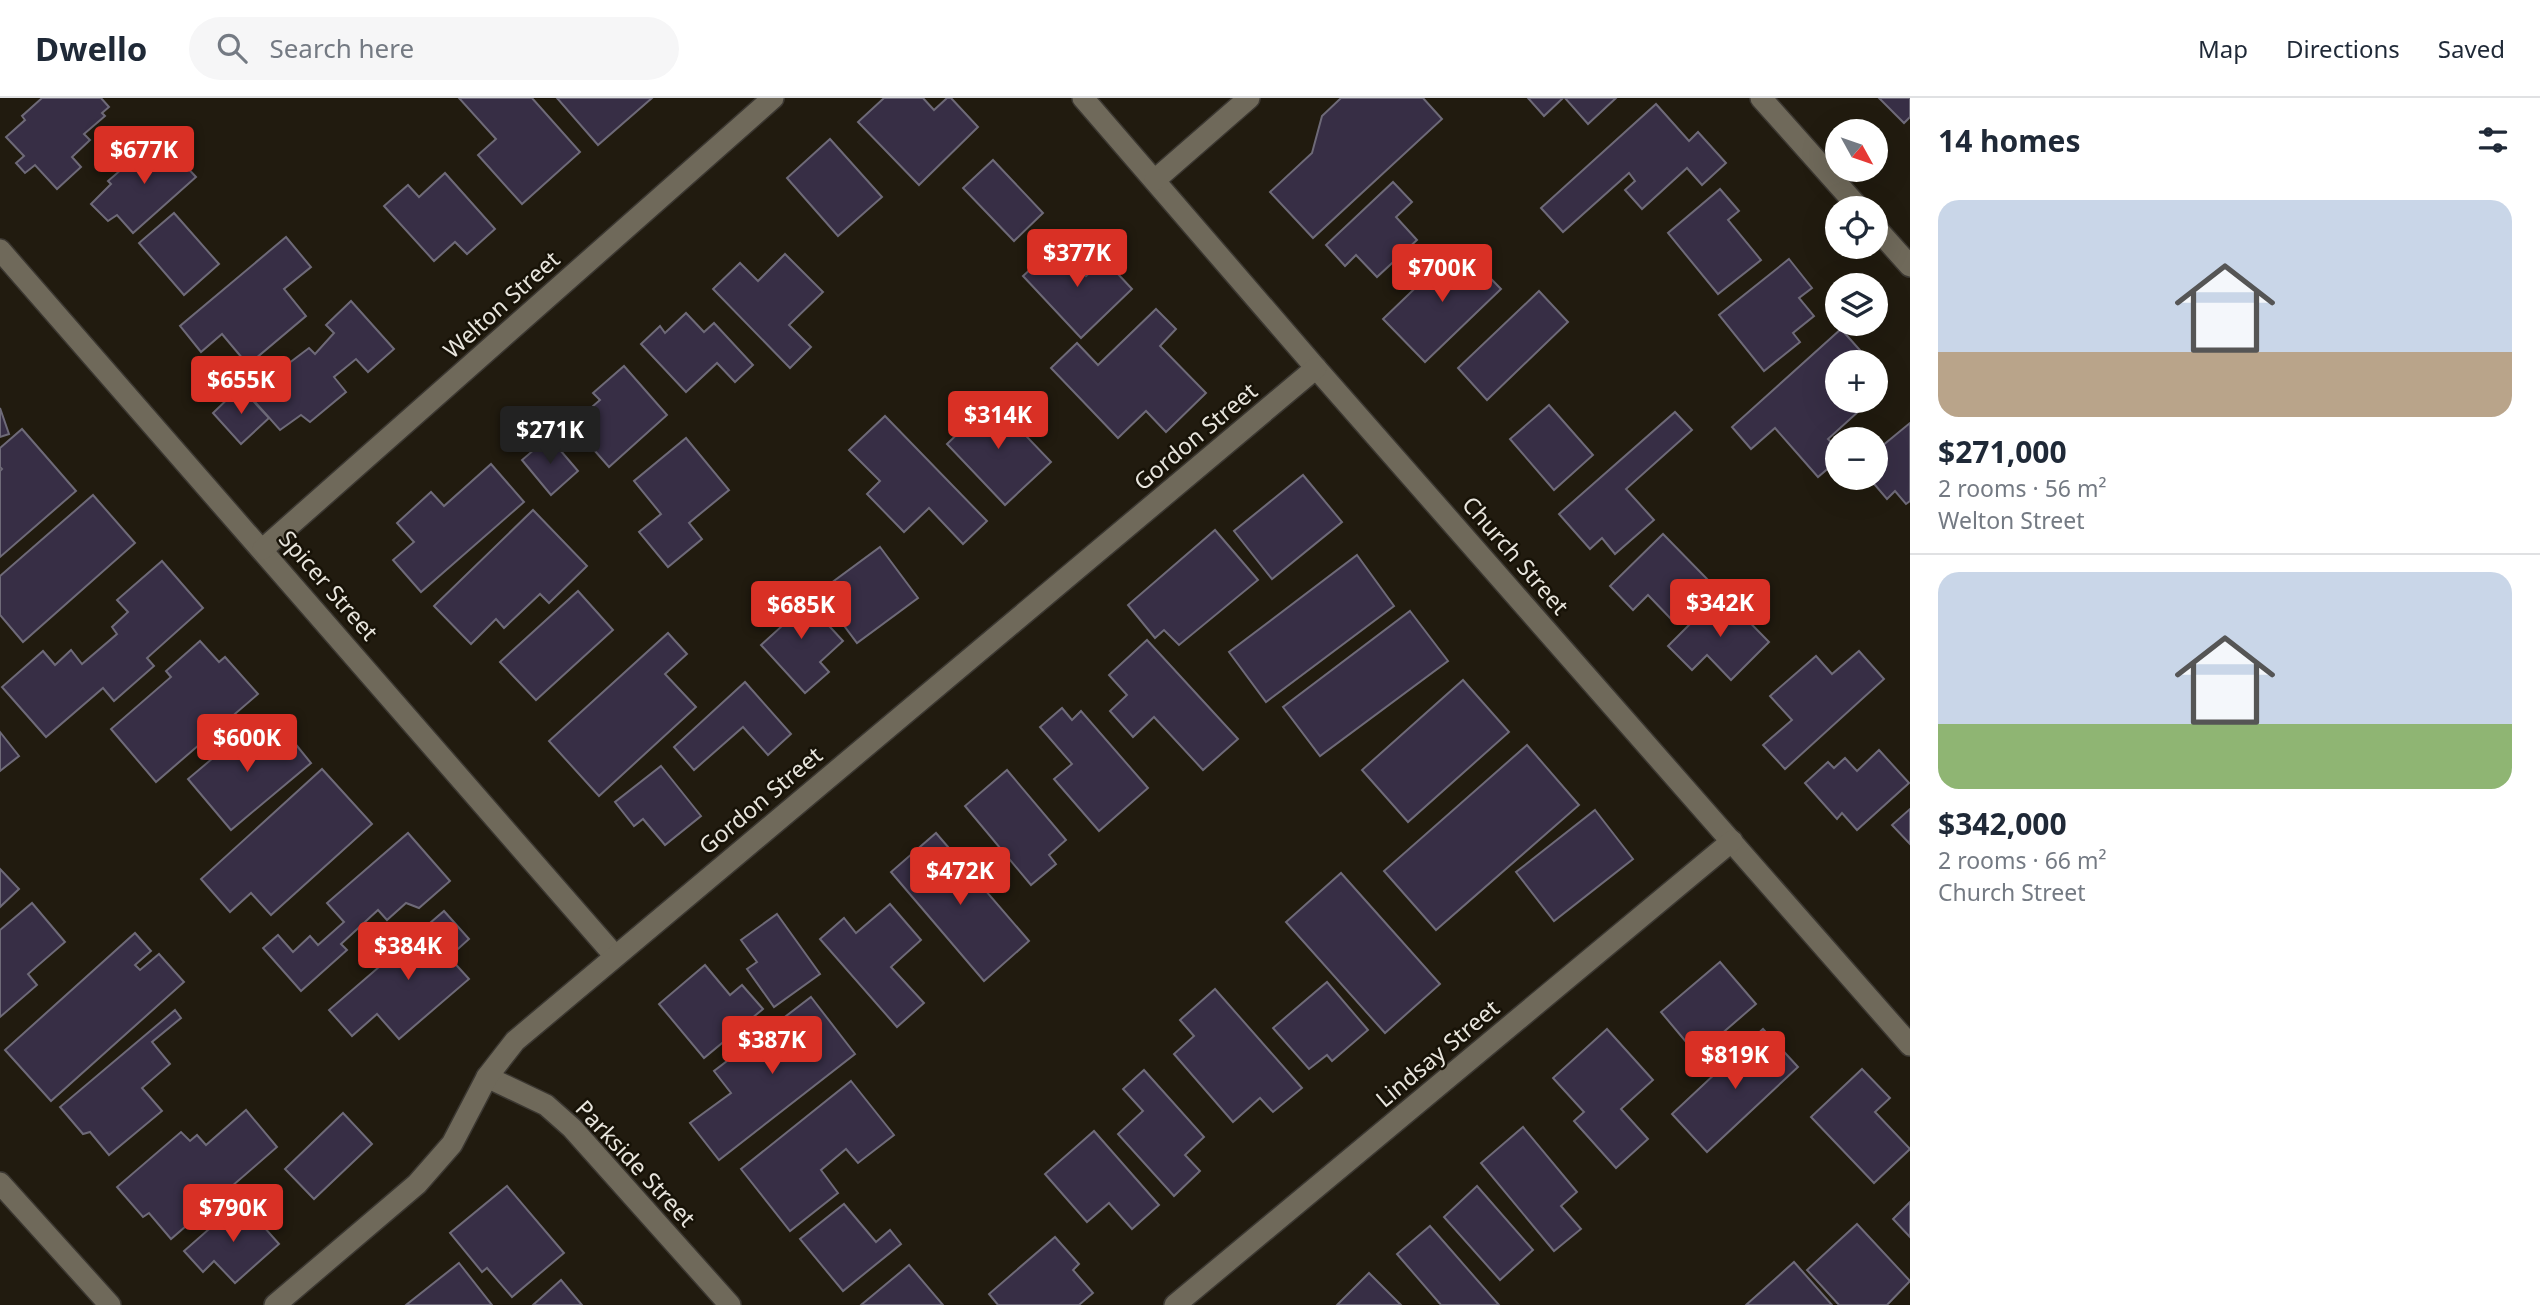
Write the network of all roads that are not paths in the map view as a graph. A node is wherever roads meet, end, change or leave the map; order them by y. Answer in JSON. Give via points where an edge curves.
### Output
{"nodes":[{"id":1,"x":773,"y":98,"type":"edge"},
{"id":2,"x":1083,"y":98,"type":"edge"},
{"id":3,"x":1249,"y":98,"type":"edge"},
{"id":4,"x":1761,"y":98,"type":"edge"},
{"id":5,"x":1155,"y":180,"type":"junction"},
{"id":6,"x":1848,"y":196,"type":"edge"},
{"id":7,"x":1888,"y":241,"type":"edge"},
{"id":8,"x":0,"y":250,"type":"edge"},
{"id":9,"x":1910,"y":266,"type":"edge"},
{"id":10,"x":1317,"y":368,"type":"junction"},
{"id":11,"x":263,"y":550,"type":"junction"},
{"id":12,"x":1732,"y":841,"type":"junction"},
{"id":13,"x":615,"y":956,"type":"junction"},
{"id":14,"x":1910,"y":1045,"type":"edge"},
{"id":15,"x":488,"y":1077,"type":"junction"},
{"id":16,"x":0,"y":1183,"type":"edge"},
{"id":17,"x":110,"y":1305,"type":"edge"},
{"id":18,"x":275,"y":1305,"type":"edge"},
{"id":19,"x":730,"y":1305,"type":"edge"},
{"id":20,"x":1175,"y":1305,"type":"edge"}],
"edges":[{"from":1,"to":11,"type":"street","name":"Welton Street"},
{"from":2,"to":5,"type":"street","name":"Church Street"},
{"from":3,"to":5,"type":"street"},
{"from":4,"to":6,"type":"street"},
{"from":5,"to":10,"type":"street","name":"Church Street"},
{"from":7,"to":9,"type":"street"},
{"from":8,"to":11,"type":"street","name":"Spicer Street"},
{"from":10,"to":12,"type":"street","name":"Church Street"},
{"from":10,"to":13,"type":"street","name":"Gordon Street"},
{"from":11,"to":13,"type":"street","name":"Spicer Street"},
{"from":12,"to":14,"type":"street","name":"Church Street"},
{"from":12,"to":20,"type":"street","name":"Lindsay Street"},
{"from":13,"to":15,"type":"street","name":"Gordon Street","via":[[516,1041]]},
{"from":15,"to":18,"type":"street","name":"Gordon Street","via":[[467,1120],[437,1163]]},
{"from":15,"to":19,"type":"street","name":"Parkside Street","via":[[527,1094],[558,1116]]},
{"from":16,"to":17,"type":"street"}]}
